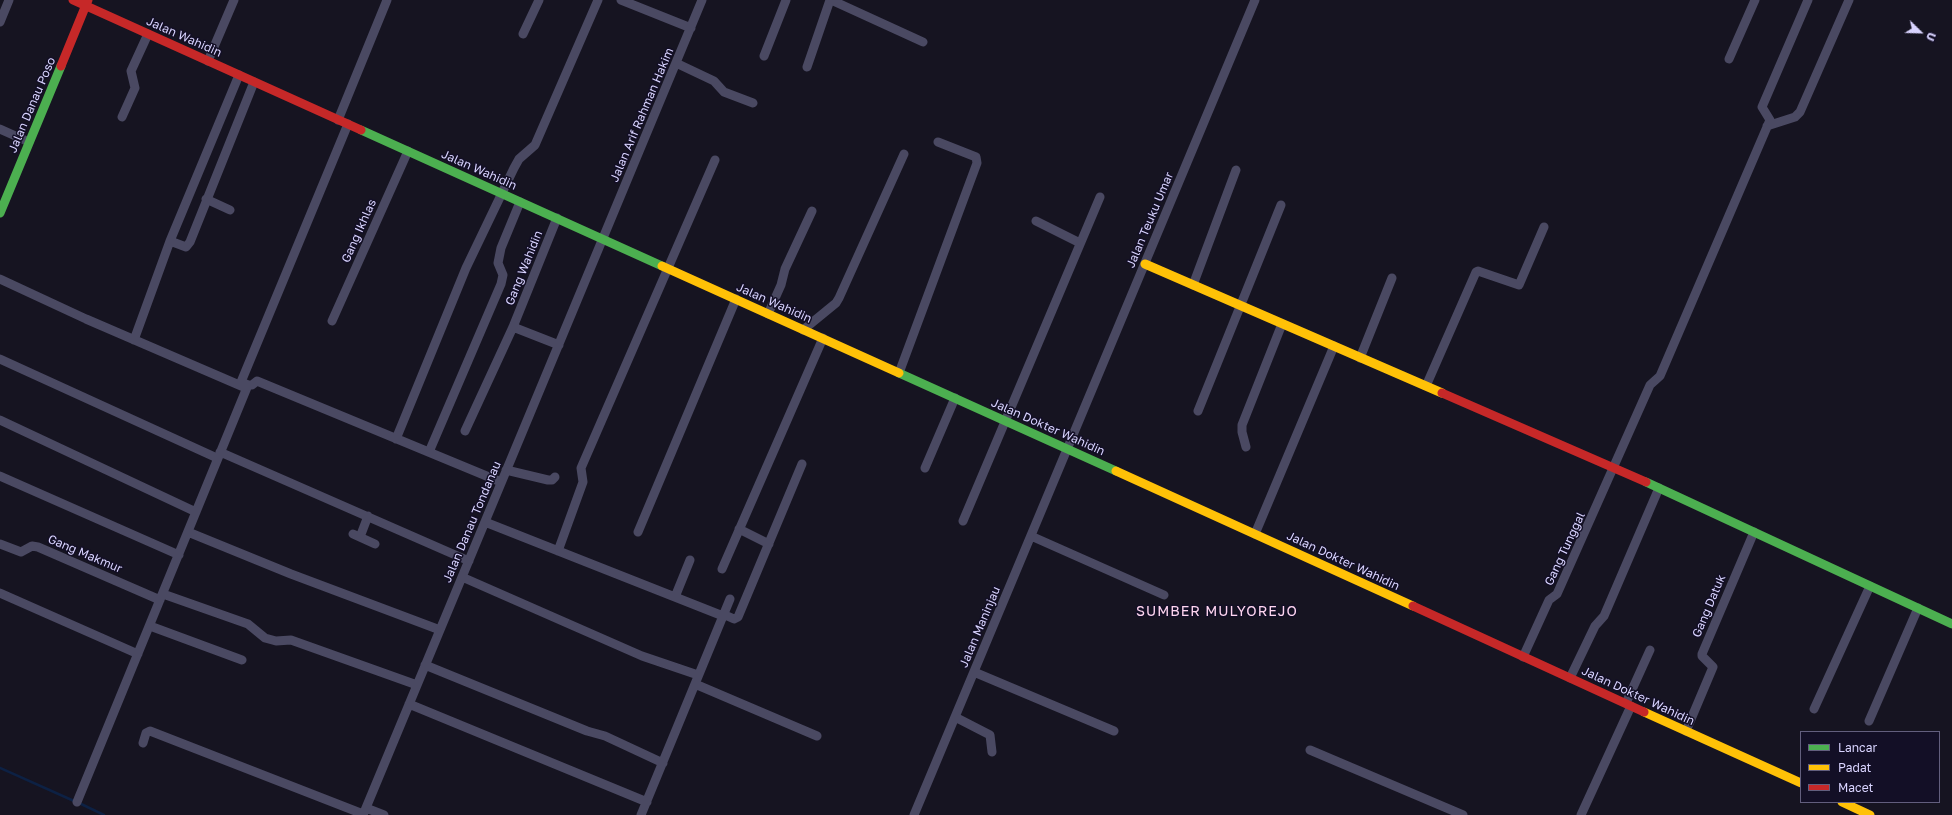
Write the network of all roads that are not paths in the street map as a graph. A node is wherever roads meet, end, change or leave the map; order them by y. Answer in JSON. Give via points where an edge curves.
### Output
{"nodes":[{"id":1,"x":9,"y":0,"type":"edge"},
{"id":2,"x":73,"y":0,"type":"edge"},
{"id":3,"x":234,"y":0,"type":"edge"},
{"id":4,"x":387,"y":0,"type":"edge"},
{"id":5,"x":539,"y":0,"type":"edge"},
{"id":6,"x":598,"y":0,"type":"edge"},
{"id":7,"x":621,"y":0,"type":"edge"},
{"id":8,"x":702,"y":0,"type":"edge"},
{"id":9,"x":786,"y":0,"type":"edge"},
{"id":10,"x":830,"y":0,"type":"edge"},
{"id":11,"x":1255,"y":0,"type":"edge"},
{"id":12,"x":1755,"y":0,"type":"edge"},
{"id":13,"x":1808,"y":0,"type":"edge"},
{"id":14,"x":1849,"y":0,"type":"edge"},
{"id":15,"x":87,"y":3,"type":"edge"},
{"id":16,"x":0,"y":22,"type":"edge"},
{"id":17,"x":691,"y":28,"type":"junction"},
{"id":18,"x":148,"y":34,"type":"junction"},
{"id":19,"x":523,"y":34,"type":"dead end"},
{"id":20,"x":923,"y":42,"type":"dead end"},
{"id":21,"x":764,"y":56,"type":"dead end"},
{"id":22,"x":1729,"y":59,"type":"dead end"},
{"id":23,"x":208,"y":61,"type":"junction"},
{"id":24,"x":676,"y":63,"type":"junction"},
{"id":25,"x":807,"y":67,"type":"dead end"},
{"id":26,"x":239,"y":75,"type":"junction"},
{"id":27,"x":254,"y":82,"type":"junction"},
{"id":28,"x":753,"y":103,"type":"dead end"},
{"id":29,"x":122,"y":117,"type":"dead end"},
{"id":30,"x":338,"y":120,"type":"junction"},
{"id":31,"x":348,"y":124,"type":"junction"},
{"id":32,"x":1767,"y":126,"type":"junction"},
{"id":33,"x":0,"y":129,"type":"edge"},
{"id":34,"x":29,"y":142,"type":"junction"},
{"id":35,"x":938,"y":142,"type":"dead end"},
{"id":36,"x":408,"y":151,"type":"junction"},
{"id":37,"x":904,"y":154,"type":"dead end"},
{"id":38,"x":715,"y":160,"type":"dead end"},
{"id":39,"x":1236,"y":170,"type":"dead end"},
{"id":40,"x":198,"y":172,"type":"junction"},
{"id":41,"x":214,"y":178,"type":"junction"},
{"id":42,"x":503,"y":194,"type":"junction"},
{"id":43,"x":1100,"y":197,"type":"dead end"},
{"id":44,"x":206,"y":199,"type":"junction"},
{"id":45,"x":520,"y":202,"type":"junction"},
{"id":46,"x":1281,"y":205,"type":"dead end"},
{"id":47,"x":230,"y":210,"type":"dead end"},
{"id":48,"x":812,"y":211,"type":"dead end"},
{"id":49,"x":0,"y":213,"type":"edge"},
{"id":50,"x":557,"y":218,"type":"junction"},
{"id":51,"x":1036,"y":221,"type":"dead end"},
{"id":52,"x":1544,"y":227,"type":"dead end"},
{"id":53,"x":603,"y":239,"type":"junction"},
{"id":54,"x":170,"y":241,"type":"junction"},
{"id":55,"x":1080,"y":243,"type":"junction"},
{"id":56,"x":1145,"y":264,"type":"junction"},
{"id":57,"x":669,"y":269,"type":"junction"},
{"id":58,"x":1392,"y":278,"type":"dead end"},
{"id":59,"x":0,"y":279,"type":"edge"},
{"id":60,"x":1193,"y":285,"type":"junction"},
{"id":61,"x":736,"y":299,"type":"junction"},
{"id":62,"x":1239,"y":305,"type":"junction"},
{"id":63,"x":768,"y":314,"type":"junction"},
{"id":64,"x":332,"y":321,"type":"dead end"},
{"id":65,"x":1282,"y":324,"type":"junction"},
{"id":66,"x":513,"y":326,"type":"junction"},
{"id":67,"x":803,"y":330,"type":"junction"},
{"id":68,"x":823,"y":338,"type":"junction"},
{"id":69,"x":134,"y":340,"type":"junction"},
{"id":70,"x":559,"y":345,"type":"junction"},
{"id":71,"x":1334,"y":346,"type":"junction"},
{"id":72,"x":1360,"y":358,"type":"junction"},
{"id":73,"x":0,"y":359,"type":"edge"},
{"id":74,"x":875,"y":362,"type":"joint"},
{"id":75,"x":899,"y":373,"type":"junction"},
{"id":76,"x":1426,"y":386,"type":"junction"},
{"id":77,"x":248,"y":387,"type":"junction"},
{"id":78,"x":955,"y":398,"type":"junction"},
{"id":79,"x":1198,"y":411,"type":"dead end"},
{"id":80,"x":0,"y":420,"type":"edge"},
{"id":81,"x":1004,"y":420,"type":"junction"},
{"id":82,"x":465,"y":432,"type":"dead end"},
{"id":83,"x":396,"y":439,"type":"junction"},
{"id":84,"x":1246,"y":447,"type":"dead end"},
{"id":85,"x":1068,"y":449,"type":"junction"},
{"id":86,"x":429,"y":452,"type":"junction"},
{"id":87,"x":218,"y":455,"type":"junction"},
{"id":88,"x":802,"y":464,"type":"dead end"},
{"id":89,"x":925,"y":468,"type":"dead end"},
{"id":90,"x":1614,"y":469,"type":"junction"},
{"id":91,"x":506,"y":470,"type":"junction"},
{"id":92,"x":0,"y":476,"type":"edge"},
{"id":93,"x":555,"y":477,"type":"dead end"},
{"id":94,"x":501,"y":482,"type":"junction"},
{"id":95,"x":1659,"y":488,"type":"junction"},
{"id":96,"x":196,"y":512,"type":"junction"},
{"id":97,"x":368,"y":516,"type":"junction"},
{"id":98,"x":963,"y":521,"type":"dead end"},
{"id":99,"x":485,"y":522,"type":"junction"},
{"id":100,"x":739,"y":529,"type":"junction"},
{"id":101,"x":188,"y":532,"type":"junction"},
{"id":102,"x":638,"y":532,"type":"dead end"},
{"id":103,"x":1754,"y":532,"type":"junction"},
{"id":104,"x":1255,"y":534,"type":"junction"},
{"id":105,"x":1031,"y":536,"type":"junction"},
{"id":106,"x":0,"y":544,"type":"edge"},
{"id":107,"x":375,"y":544,"type":"dead end"},
{"id":108,"x":769,"y":544,"type":"junction"},
{"id":109,"x":558,"y":551,"type":"junction"},
{"id":110,"x":179,"y":555,"type":"junction"},
{"id":111,"x":690,"y":560,"type":"dead end"},
{"id":112,"x":469,"y":561,"type":"junction"},
{"id":113,"x":722,"y":569,"type":"dead end"},
{"id":114,"x":462,"y":577,"type":"junction"},
{"id":115,"x":1870,"y":586,"type":"junction"},
{"id":116,"x":0,"y":594,"type":"edge"},
{"id":117,"x":1164,"y":595,"type":"dead end"},
{"id":118,"x":162,"y":597,"type":"junction"},
{"id":119,"x":675,"y":597,"type":"junction"},
{"id":120,"x":730,"y":599,"type":"dead end"},
{"id":121,"x":1918,"y":608,"type":"junction"},
{"id":122,"x":723,"y":615,"type":"junction"},
{"id":123,"x":1952,"y":624,"type":"edge"},
{"id":124,"x":150,"y":626,"type":"junction"},
{"id":125,"x":440,"y":630,"type":"junction"},
{"id":126,"x":1650,"y":650,"type":"dead end"},
{"id":127,"x":138,"y":654,"type":"junction"},
{"id":128,"x":1523,"y":657,"type":"junction"},
{"id":129,"x":242,"y":660,"type":"dead end"},
{"id":130,"x":425,"y":665,"type":"junction"},
{"id":131,"x":974,"y":672,"type":"junction"},
{"id":132,"x":698,"y":675,"type":"junction"},
{"id":133,"x":1570,"y":678,"type":"junction"},
{"id":134,"x":695,"y":684,"type":"junction"},
{"id":135,"x":417,"y":685,"type":"junction"},
{"id":136,"x":409,"y":704,"type":"junction"},
{"id":137,"x":1629,"y":705,"type":"junction"},
{"id":138,"x":1814,"y":709,"type":"dead end"},
{"id":139,"x":955,"y":717,"type":"junction"},
{"id":140,"x":1869,"y":721,"type":"dead end"},
{"id":141,"x":1114,"y":731,"type":"dead end"},
{"id":142,"x":1686,"y":731,"type":"junction"},
{"id":143,"x":817,"y":736,"type":"dead end"},
{"id":144,"x":143,"y":743,"type":"dead end"},
{"id":145,"x":1310,"y":750,"type":"dead end"},
{"id":146,"x":992,"y":752,"type":"dead end"},
{"id":147,"x":662,"y":763,"type":"junction"},
{"id":148,"x":1800,"y":783,"type":"edge"},
{"id":149,"x":77,"y":802,"type":"dead end"},
{"id":150,"x":647,"y":802,"type":"junction"},
{"id":151,"x":1844,"y":803,"type":"edge"},
{"id":152,"x":364,"y":812,"type":"edge"},
{"id":153,"x":384,"y":815,"type":"edge"},
{"id":154,"x":641,"y":815,"type":"edge"},
{"id":155,"x":914,"y":815,"type":"edge"},
{"id":156,"x":1463,"y":815,"type":"edge"},
{"id":157,"x":1581,"y":815,"type":"edge"},
{"id":158,"x":1870,"y":815,"type":"edge"}],
"edges":[{"from":1,"to":16,"type":"street"},
{"from":2,"to":15,"type":"street","name":"Jalan Wahidin"},
{"from":3,"to":23,"type":"street"},
{"from":4,"to":30,"type":"street"},
{"from":5,"to":19,"type":"street"},
{"from":6,"to":42,"type":"street","via":[[535,145],[519,159]]},
{"from":7,"to":17,"type":"street"},
{"from":8,"to":17,"type":"street","name":"Jalan Arif Rahman Hakim"},
{"from":9,"to":21,"type":"street"},
{"from":10,"to":20,"type":"street"},
{"from":10,"to":25,"type":"street"},
{"from":11,"to":56,"type":"street","name":"Jalan Teuku Umar"},
{"from":12,"to":22,"type":"street"},
{"from":13,"to":32,"type":"street","via":[[1762,107],[1770,118]]},
{"from":14,"to":32,"type":"street","via":[[1800,112],[1795,117]]},
{"from":15,"to":18,"type":"street","name":"Jalan Wahidin"},
{"from":15,"to":34,"type":"street","name":"Jalan Danau Poso"},
{"from":17,"to":24,"type":"street","name":"Jalan Arif Rahman Hakim"},
{"from":18,"to":23,"type":"street","name":"Jalan Wahidin"},
{"from":18,"to":29,"type":"street","via":[[132,71],[135,88]]},
{"from":23,"to":26,"type":"street","name":"Jalan Wahidin"},
{"from":24,"to":28,"type":"street","via":[[714,80],[724,92]]},
{"from":24,"to":53,"type":"street","name":"Jalan Arif Rahman Hakim"},
{"from":26,"to":27,"type":"street","name":"Jalan Wahidin"},
{"from":26,"to":40,"type":"street"},
{"from":27,"to":30,"type":"street","name":"Jalan Wahidin"},
{"from":27,"to":41,"type":"street"},
{"from":30,"to":31,"type":"street","name":"Jalan Wahidin"},
{"from":31,"to":36,"type":"street","name":"Jalan Wahidin"},
{"from":31,"to":77,"type":"street","via":[[241,382]]},
{"from":32,"to":90,"type":"street","name":"Gang Tunggal","via":[[1660,376],[1650,385]]},
{"from":33,"to":34,"type":"street"},
{"from":34,"to":49,"type":"street","name":"Jalan Danau Poso"},
{"from":35,"to":75,"type":"street","via":[[976,158],[978,163]]},
{"from":36,"to":42,"type":"street","name":"Jalan Wahidin"},
{"from":36,"to":64,"type":"street","name":"Gang Ikhlas"},
{"from":37,"to":67,"type":"street","via":[[839,298]]},
{"from":38,"to":57,"type":"street"},
{"from":39,"to":60,"type":"street"},
{"from":40,"to":41,"type":"street"},
{"from":40,"to":54,"type":"street"},
{"from":41,"to":44,"type":"street"},
{"from":42,"to":45,"type":"street","name":"Jalan Wahidin"},
{"from":42,"to":83,"type":"street","via":[[466,268]]},
{"from":43,"to":55,"type":"street"},
{"from":44,"to":47,"type":"street"},
{"from":44,"to":54,"type":"street","via":[[188,246]]},
{"from":45,"to":50,"type":"street","name":"Jalan Wahidin"},
{"from":45,"to":86,"type":"street","via":[[501,248],[498,263],[503,275],[501,284]]},
{"from":46,"to":62,"type":"street"},
{"from":48,"to":63,"type":"street","via":[[785,268],[781,285]]},
{"from":50,"to":53,"type":"street","name":"Jalan Wahidin"},
{"from":50,"to":66,"type":"street","name":"Gang Wahidin"},
{"from":51,"to":55,"type":"street"},
{"from":52,"to":76,"type":"street","via":[[1519,285],[1476,272]]},
{"from":53,"to":57,"type":"street","name":"Jalan Wahidin"},
{"from":53,"to":70,"type":"street","name":"Jalan Danau Tondanau"},
{"from":54,"to":69,"type":"street"},
{"from":55,"to":81,"type":"street"},
{"from":56,"to":60,"type":"street"},
{"from":56,"to":85,"type":"street","name":"Jalan Teuku Umar"},
{"from":57,"to":61,"type":"street","name":"Jalan Wahidin"},
{"from":57,"to":109,"type":"street","via":[[581,468],[583,482]]},
{"from":58,"to":72,"type":"street"},
{"from":59,"to":69,"type":"street"},
{"from":60,"to":62,"type":"street"},
{"from":61,"to":63,"type":"street","name":"Jalan Wahidin"},
{"from":61,"to":102,"type":"street"},
{"from":62,"to":65,"type":"street"},
{"from":62,"to":79,"type":"street"},
{"from":63,"to":67,"type":"street","name":"Jalan Wahidin"},
{"from":65,"to":71,"type":"street"},
{"from":65,"to":84,"type":"street","via":[[1242,425]]},
{"from":66,"to":70,"type":"street"},
{"from":66,"to":82,"type":"street","name":"Gang Wahidin"},
{"from":67,"to":68,"type":"street","name":"Jalan Wahidin"},
{"from":68,"to":74,"type":"street","name":"Jalan Wahidin"},
{"from":68,"to":100,"type":"street"},
{"from":69,"to":77,"type":"street"},
{"from":70,"to":91,"type":"street","name":"Jalan Danau Tondanau"},
{"from":71,"to":72,"type":"street"},
{"from":71,"to":104,"type":"street"},
{"from":72,"to":76,"type":"street"},
{"from":73,"to":87,"type":"street"},
{"from":74,"to":75,"type":"street","name":"Jalan Dokter Wahidin"},
{"from":75,"to":78,"type":"street","name":"Jalan Dokter Wahidin"},
{"from":76,"to":90,"type":"street"},
{"from":77,"to":83,"type":"street","via":[[257,381]]},
{"from":77,"to":87,"type":"street"},
{"from":78,"to":81,"type":"street","name":"Jalan Dokter Wahidin"},
{"from":78,"to":89,"type":"street"},
{"from":80,"to":96,"type":"street"},
{"from":81,"to":85,"type":"street","name":"Jalan Dokter Wahidin"},
{"from":81,"to":98,"type":"street"},
{"from":83,"to":86,"type":"street"},
{"from":85,"to":104,"type":"street","name":"Jalan Dokter Wahidin"},
{"from":85,"to":105,"type":"street","name":"Jalan Maninjau"},
{"from":86,"to":94,"type":"street"},
{"from":87,"to":96,"type":"street"},
{"from":87,"to":97,"type":"street"},
{"from":88,"to":108,"type":"street"},
{"from":90,"to":95,"type":"street"},
{"from":90,"to":128,"type":"street","name":"Gang Tunggal","via":[[1557,594],[1549,600]]},
{"from":91,"to":93,"type":"street","via":[[548,480]]},
{"from":91,"to":94,"type":"street","name":"Jalan Danau Tondanau"},
{"from":92,"to":110,"type":"street"},
{"from":94,"to":99,"type":"street","name":"Jalan Danau Tondanau"},
{"from":95,"to":103,"type":"street"},
{"from":95,"to":133,"type":"street","via":[[1604,616],[1595,626]]},
{"from":96,"to":101,"type":"street"},
{"from":97,"to":107,"type":"street","via":[[357,536]]},
{"from":97,"to":112,"type":"street"},
{"from":99,"to":109,"type":"street"},
{"from":99,"to":112,"type":"street","name":"Jalan Danau Tondanau"},
{"from":100,"to":108,"type":"street"},
{"from":100,"to":113,"type":"street"},
{"from":101,"to":110,"type":"street"},
{"from":101,"to":125,"type":"street"},
{"from":103,"to":115,"type":"street"},
{"from":103,"to":142,"type":"street","name":"Gang Datuk","via":[[1702,654],[1713,667]]},
{"from":104,"to":128,"type":"street","name":"Jalan Dokter Wahidin"},
{"from":105,"to":117,"type":"street"},
{"from":105,"to":131,"type":"street","name":"Jalan Maninjau"},
{"from":106,"to":118,"type":"street","name":"Gang Makmur","via":[[21,552],[32,546],[38,547]]},
{"from":108,"to":122,"type":"street","via":[[738,617]]},
{"from":109,"to":119,"type":"street"},
{"from":110,"to":118,"type":"street"},
{"from":111,"to":119,"type":"street"},
{"from":112,"to":114,"type":"street","name":"Jalan Danau Tondanau"},
{"from":114,"to":125,"type":"street","name":"Jalan Danau Tondanau"},
{"from":114,"to":132,"type":"street","via":[[642,656]]},
{"from":115,"to":121,"type":"street"},
{"from":115,"to":138,"type":"street"},
{"from":116,"to":127,"type":"street"},
{"from":118,"to":124,"type":"street"},
{"from":118,"to":135,"type":"street","name":"Gang Makmur","via":[[248,624],[265,638],[276,641],[291,640]]},
{"from":119,"to":122,"type":"street"},
{"from":120,"to":122,"type":"street"},
{"from":121,"to":123,"type":"street"},
{"from":121,"to":140,"type":"street"},
{"from":122,"to":132,"type":"street"},
{"from":124,"to":127,"type":"street"},
{"from":124,"to":129,"type":"street"},
{"from":125,"to":130,"type":"street","name":"Jalan Danau Tondanau"},
{"from":126,"to":137,"type":"street"},
{"from":127,"to":149,"type":"street"},
{"from":128,"to":133,"type":"street","name":"Jalan Dokter Wahidin"},
{"from":130,"to":135,"type":"street","name":"Jalan Danau Tondanau"},
{"from":130,"to":147,"type":"street","via":[[605,736]]},
{"from":131,"to":139,"type":"street","name":"Jalan Maninjau"},
{"from":131,"to":141,"type":"street"},
{"from":132,"to":134,"type":"street"},
{"from":133,"to":137,"type":"street","name":"Jalan Dokter Wahidin"},
{"from":134,"to":143,"type":"street"},
{"from":134,"to":147,"type":"street"},
{"from":135,"to":136,"type":"street","name":"Jalan Danau Tondanau"},
{"from":136,"to":150,"type":"street"},
{"from":136,"to":152,"type":"street","name":"Jalan Danau Tondanau"},
{"from":137,"to":142,"type":"street","name":"Jalan Dokter Wahidin"},
{"from":137,"to":157,"type":"street"},
{"from":139,"to":146,"type":"street","via":[[990,735]]},
{"from":139,"to":155,"type":"street","name":"Jalan Maninjau"},
{"from":142,"to":148,"type":"street","name":"Jalan Dokter Wahidin"},
{"from":144,"to":152,"type":"street","via":[[146,733],[150,731]]},
{"from":145,"to":156,"type":"street"},
{"from":147,"to":150,"type":"street"},
{"from":150,"to":154,"type":"street"},
{"from":151,"to":158,"type":"street"},
{"from":152,"to":153,"type":"street"}]}
